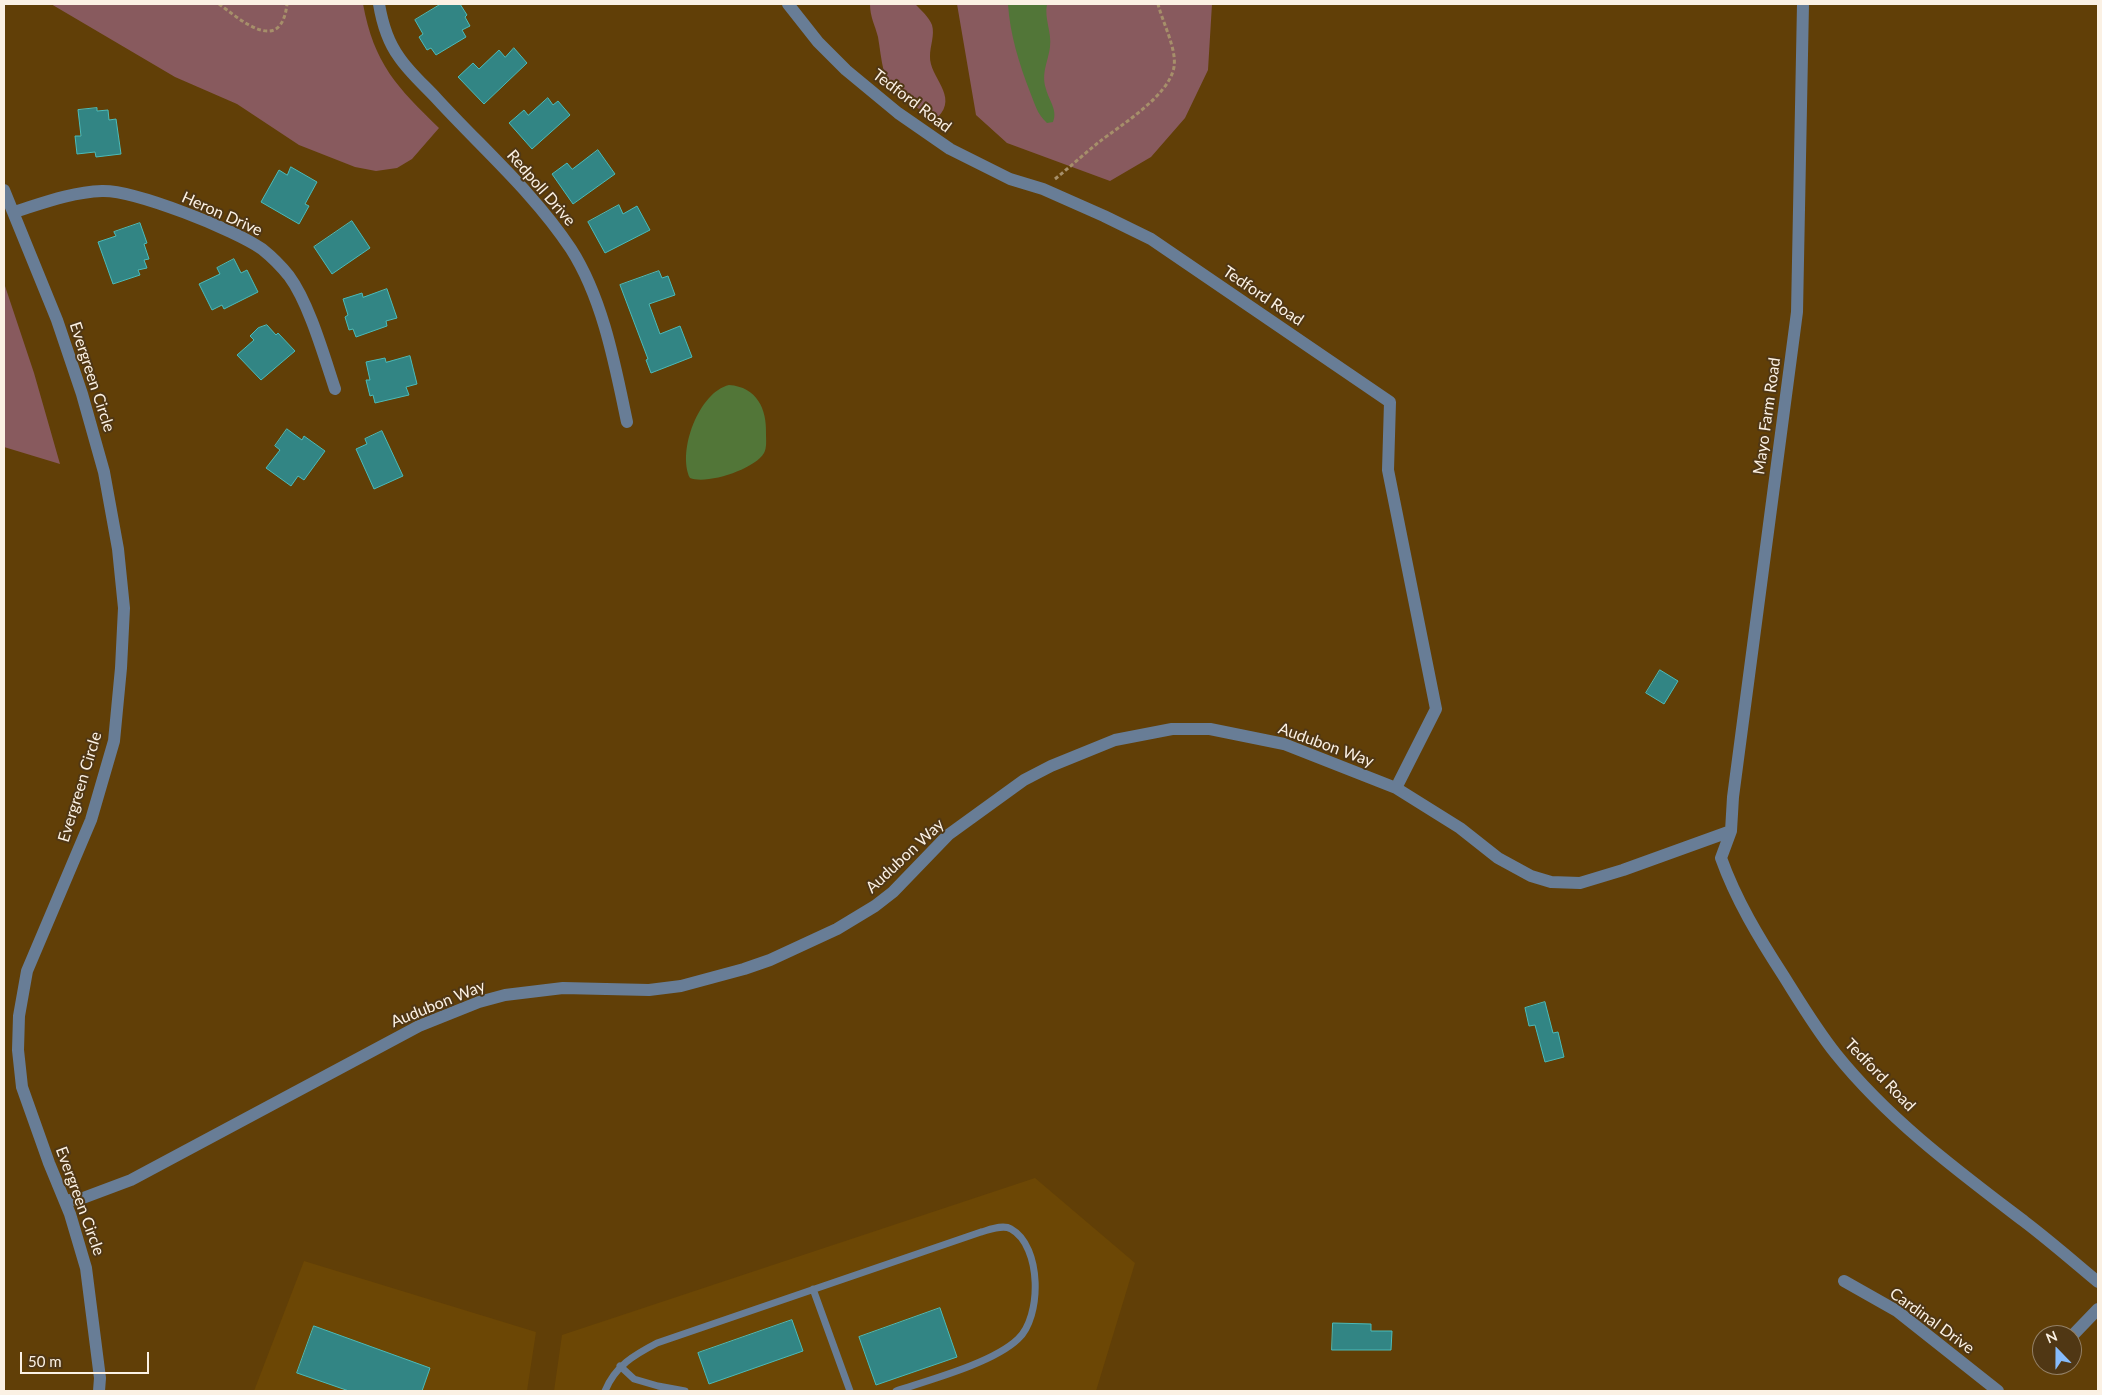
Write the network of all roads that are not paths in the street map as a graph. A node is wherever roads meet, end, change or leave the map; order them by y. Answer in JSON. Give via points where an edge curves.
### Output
{"nodes":[{"id":1,"x":379,"y":4,"type":"edge"},
{"id":2,"x":788,"y":4,"type":"edge"},
{"id":3,"x":1802,"y":4,"type":"edge"},
{"id":4,"x":4,"y":190,"type":"edge"},
{"id":5,"x":14,"y":212,"type":"junction"},
{"id":6,"x":335,"y":389,"type":"dead end"},
{"id":7,"x":627,"y":422,"type":"dead end"},
{"id":8,"x":1396,"y":788,"type":"junction"},
{"id":9,"x":1731,"y":831,"type":"junction"},
{"id":10,"x":65,"y":1201,"type":"junction"},
{"id":11,"x":1844,"y":1281,"type":"dead end"},
{"id":12,"x":2098,"y":1282,"type":"edge"},
{"id":13,"x":813,"y":1289,"type":"junction"},
{"id":14,"x":2098,"y":1309,"type":"edge"},
{"id":15,"x":2082,"y":1326,"type":"edge"},
{"id":16,"x":620,"y":1366,"type":"junction"},
{"id":17,"x":99,"y":1391,"type":"edge"},
{"id":18,"x":605,"y":1391,"type":"edge"},
{"id":19,"x":686,"y":1391,"type":"edge"},
{"id":20,"x":850,"y":1391,"type":"edge"},
{"id":21,"x":896,"y":1391,"type":"edge"},
{"id":22,"x":1998,"y":1391,"type":"edge"}],
"edges":[{"from":1,"to":7,"type":"street","name":"Redpoll Drive","via":[[385,28],[398,56],[527,192],[572,250],[599,311]]},
{"from":2,"to":8,"type":"street","name":"Tedford Road","via":[[818,42],[846,70],[898,113],[950,149],[1010,179],[1043,189],[1151,239],[1390,402],[1388,470],[1436,709]]},
{"from":3,"to":9,"type":"street","name":"Mayo Farm Road","via":[[1797,312],[1732,797]]},
{"from":4,"to":5,"type":"street","name":"Evergreen Circle"},
{"from":5,"to":6,"type":"street","name":"Heron Drive","via":[[76,194],[104,191],[129,194],[241,237],[262,249],[290,278],[312,325]]},
{"from":5,"to":10,"type":"street","name":"Evergreen Circle","via":[[57,320],[104,472],[118,549],[124,608],[114,741],[91,820],[27,971],[19,1016],[22,1087]]},
{"from":8,"to":9,"type":"street","name":"Audubon Way","via":[[1460,828],[1498,858],[1530,876],[1551,882],[1580,883]]},
{"from":8,"to":10,"type":"street","name":"Audubon Way","via":[[1284,744],[1246,735],[1210,729],[1172,729],[1115,740],[1024,780],[948,835],[893,892],[875,906],[837,929],[770,960],[681,986],[649,990],[563,988],[505,995],[479,1002],[418,1026],[132,1180],[83,1198]]},
{"from":9,"to":12,"type":"street","name":"Tedford Road","via":[[1721,858],[1730,882],[1767,951],[1837,1055],[1878,1100],[1932,1150]]},
{"from":10,"to":17,"type":"street","name":"Evergreen Circle","via":[[86,1268]]},
{"from":11,"to":22,"type":"street","name":"Cardinal Drive","via":[[1897,1311]]},
{"from":13,"to":16,"type":"lane","via":[[657,1343]]},
{"from":13,"to":20,"type":"lane"},
{"from":13,"to":21,"type":"lane","via":[[998,1228],[1010,1228],[1020,1238],[1028,1248],[1035,1284],[1035,1301],[1023,1333],[1001,1351]]},
{"from":14,"to":15,"type":"street"},
{"from":16,"to":18,"type":"lane"},
{"from":16,"to":19,"type":"lane","via":[[634,1379]]}]}
